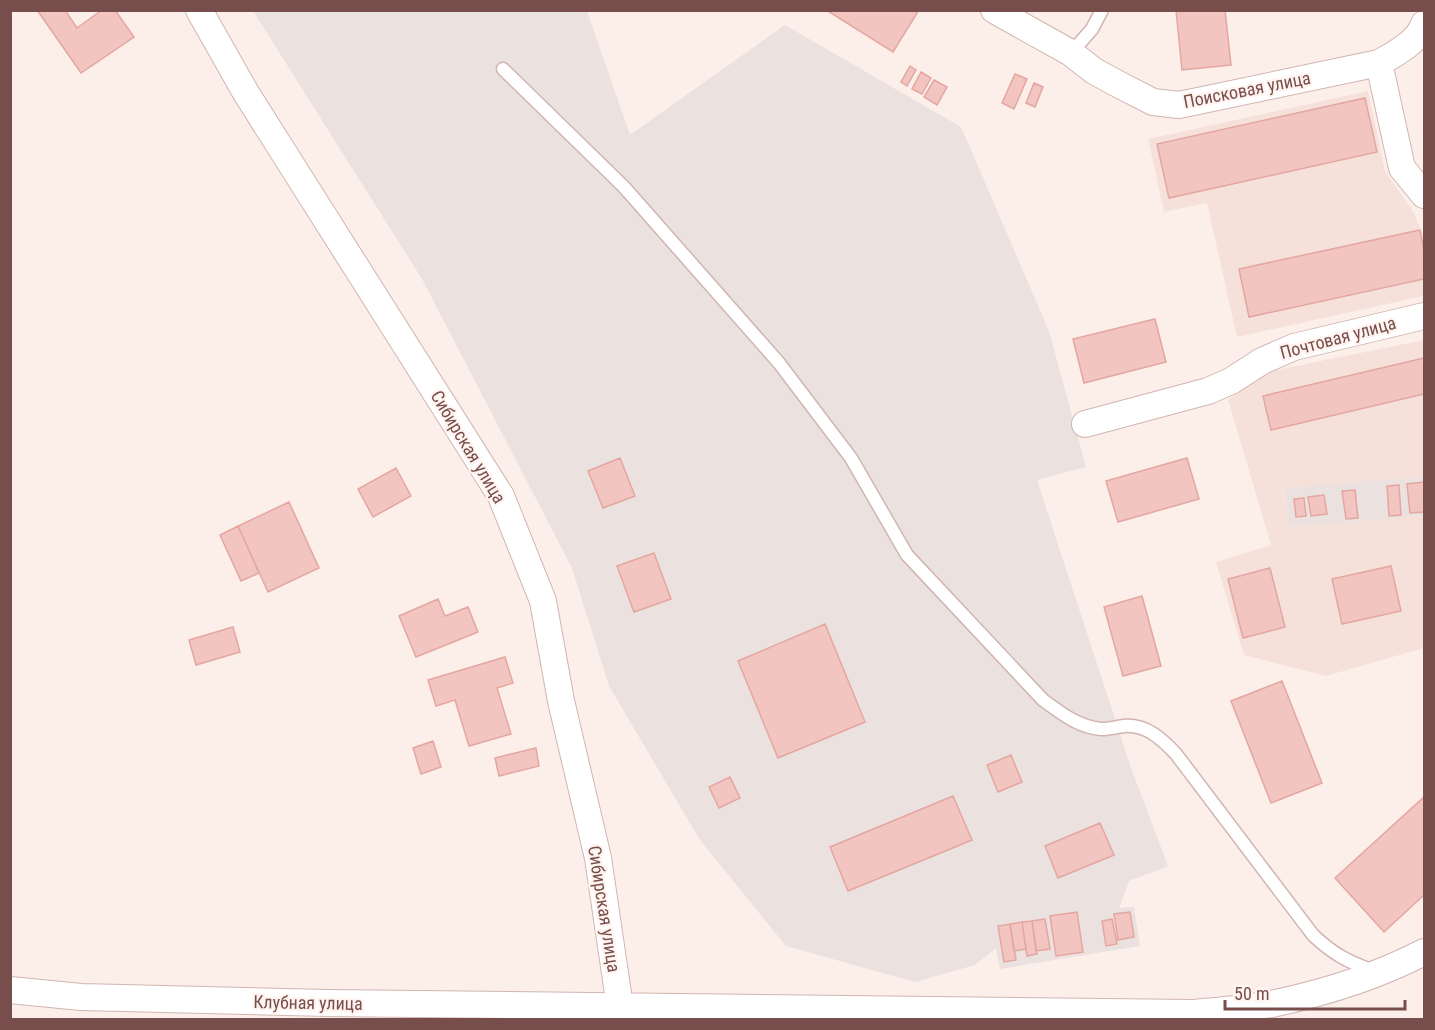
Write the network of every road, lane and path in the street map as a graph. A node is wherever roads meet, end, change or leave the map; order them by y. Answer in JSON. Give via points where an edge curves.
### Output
{"nodes":[{"id":1,"x":199,"y":10,"type":"edge"},
{"id":2,"x":994,"y":10,"type":"edge"},
{"id":3,"x":1102,"y":10,"type":"edge"},
{"id":4,"x":1425,"y":24,"type":"edge"},
{"id":5,"x":1071,"y":53,"type":"junction"},
{"id":6,"x":1379,"y":63,"type":"junction"},
{"id":7,"x":503,"y":69,"type":"dead end"},
{"id":8,"x":1425,"y":195,"type":"edge"},
{"id":9,"x":1425,"y":316,"type":"edge"},
{"id":10,"x":1084,"y":424,"type":"dead end"},
{"id":11,"x":1425,"y":952,"type":"edge"},
{"id":12,"x":1378,"y":972,"type":"junction"},
{"id":13,"x":10,"y":990,"type":"edge"},
{"id":14,"x":620,"y":1006,"type":"junction"}],
"edges":[{"from":1,"to":14,"type":"street","name":"Сибирская улица","via":[[246,93],[501,496],[543,601],[561,701],[598,858]]},
{"from":2,"to":5,"type":"street","name":"Поисковая улица"},
{"from":3,"to":5,"type":"lane"},
{"from":4,"to":6,"type":"street","via":[[1421,32]]},
{"from":5,"to":6,"type":"street","name":"Поисковая улица","via":[[1094,71],[1153,102],[1179,105]]},
{"from":6,"to":8,"type":"street","via":[[1402,168]]},
{"from":7,"to":12,"type":"lane","via":[[624,187],[779,363],[851,458],[907,555],[1043,700],[1083,725],[1141,729],[1164,741],[1313,935],[1351,963]]},
{"from":9,"to":10,"type":"street","name":"Почтовая улица","via":[[1294,347],[1208,391]]},
{"from":11,"to":12,"type":"street","name":"Клубная улица"},
{"from":12,"to":14,"type":"street","name":"Клубная улица","via":[[1275,1003],[1194,1013]]},
{"from":13,"to":14,"type":"street","name":"Клубная улица","via":[[81,997]]}]}
